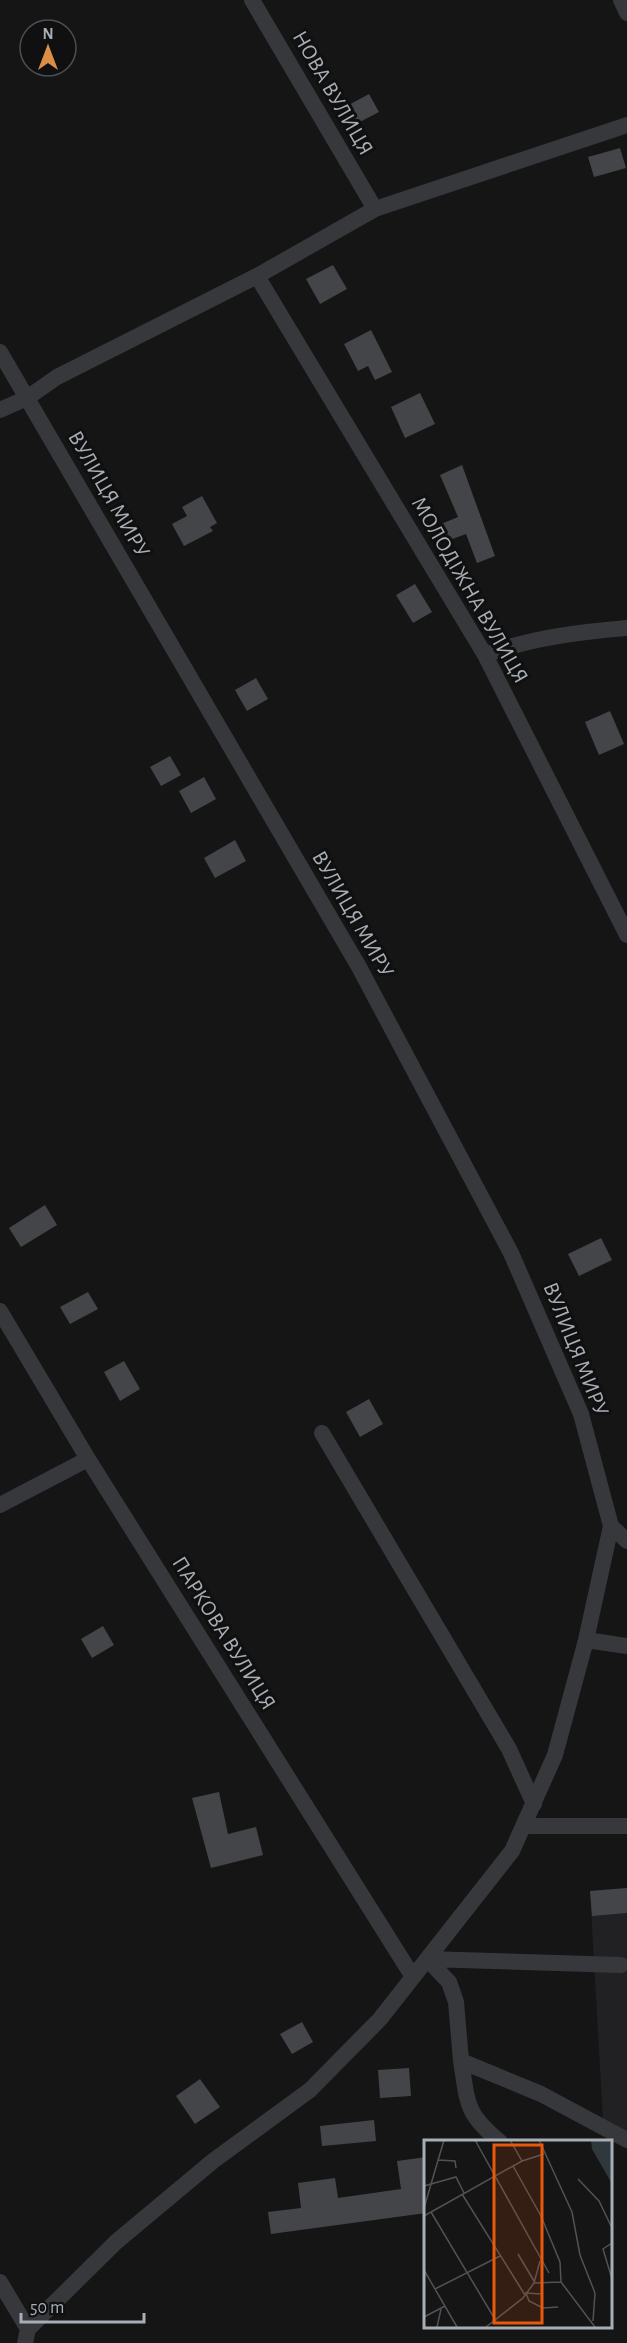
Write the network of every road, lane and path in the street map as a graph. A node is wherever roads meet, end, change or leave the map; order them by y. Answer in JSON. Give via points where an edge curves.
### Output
{"nodes":[{"id":1,"x":252,"y":0,"type":"edge"},
{"id":2,"x":621,"y":0,"type":"edge"},
{"id":3,"x":627,"y":13,"type":"edge"},
{"id":4,"x":627,"y":125,"type":"edge"},
{"id":5,"x":375,"y":209,"type":"junction"},
{"id":6,"x":257,"y":276,"type":"junction"},
{"id":7,"x":0,"y":352,"type":"edge"},
{"id":8,"x":27,"y":398,"type":"junction"},
{"id":9,"x":0,"y":410,"type":"edge"},
{"id":10,"x":627,"y":628,"type":"edge"},
{"id":11,"x":485,"y":655,"type":"junction"},
{"id":12,"x":627,"y":935,"type":"edge"},
{"id":13,"x":0,"y":1311,"type":"edge"},
{"id":14,"x":322,"y":1433,"type":"dead end"},
{"id":15,"x":88,"y":1459,"type":"junction"},
{"id":16,"x":0,"y":1505,"type":"edge"},
{"id":17,"x":611,"y":1526,"type":"junction"},
{"id":18,"x":627,"y":1540,"type":"edge"},
{"id":19,"x":586,"y":1640,"type":"junction"},
{"id":20,"x":627,"y":1646,"type":"edge"},
{"id":21,"x":534,"y":1804,"type":"junction"},
{"id":22,"x":524,"y":1826,"type":"junction"},
{"id":23,"x":627,"y":1826,"type":"edge"},
{"id":24,"x":427,"y":1959,"type":"junction"},
{"id":25,"x":621,"y":1965,"type":"dead end"},
{"id":26,"x":413,"y":1977,"type":"junction"},
{"id":27,"x":461,"y":2061,"type":"junction"},
{"id":28,"x":498,"y":2140,"type":"edge"},
{"id":29,"x":627,"y":2140,"type":"edge"},
{"id":30,"x":0,"y":2282,"type":"edge"},
{"id":31,"x":26,"y":2336,"type":"edge"}],
"edges":[{"from":1,"to":5,"type":"street","name":"НОВА ВУЛИЦЯ"},
{"from":2,"to":3,"type":"street"},
{"from":4,"to":5,"type":"street"},
{"from":5,"to":6,"type":"street"},
{"from":6,"to":8,"type":"street","via":[[57,377]]},
{"from":6,"to":11,"type":"street","name":"МОЛОДІЖНА ВУЛИЦЯ"},
{"from":7,"to":8,"type":"street","name":"ВУЛИЦЯ МИРУ"},
{"from":8,"to":9,"type":"street"},
{"from":8,"to":17,"type":"street","name":"ВУЛИЦЯ МИРУ","via":[[359,967],[511,1253],[581,1414]]},
{"from":10,"to":11,"type":"street","via":[[575,633]]},
{"from":11,"to":12,"type":"street","name":"МОЛОДІЖНА ВУЛИЦЯ"},
{"from":13,"to":15,"type":"street","name":"ПАРКОВА ВУЛИЦЯ"},
{"from":14,"to":21,"type":"street","via":[[509,1749]]},
{"from":15,"to":16,"type":"street"},
{"from":15,"to":26,"type":"street","name":"ПАРКОВА ВУЛИЦЯ"},
{"from":17,"to":18,"type":"street"},
{"from":17,"to":19,"type":"street"},
{"from":19,"to":20,"type":"street"},
{"from":19,"to":21,"type":"street","via":[[555,1755]]},
{"from":21,"to":22,"type":"street"},
{"from":22,"to":23,"type":"street"},
{"from":22,"to":24,"type":"street","via":[[512,1851]]},
{"from":24,"to":25,"type":"street"},
{"from":24,"to":26,"type":"street"},
{"from":24,"to":27,"type":"street","via":[[448,1982],[456,2002]]},
{"from":26,"to":31,"type":"street","via":[[380,2019],[310,2090],[213,2161],[116,2242]]},
{"from":27,"to":28,"type":"street","via":[[474,2118]]},
{"from":27,"to":29,"type":"street","via":[[541,2094]]},
{"from":30,"to":31,"type":"street"}]}
